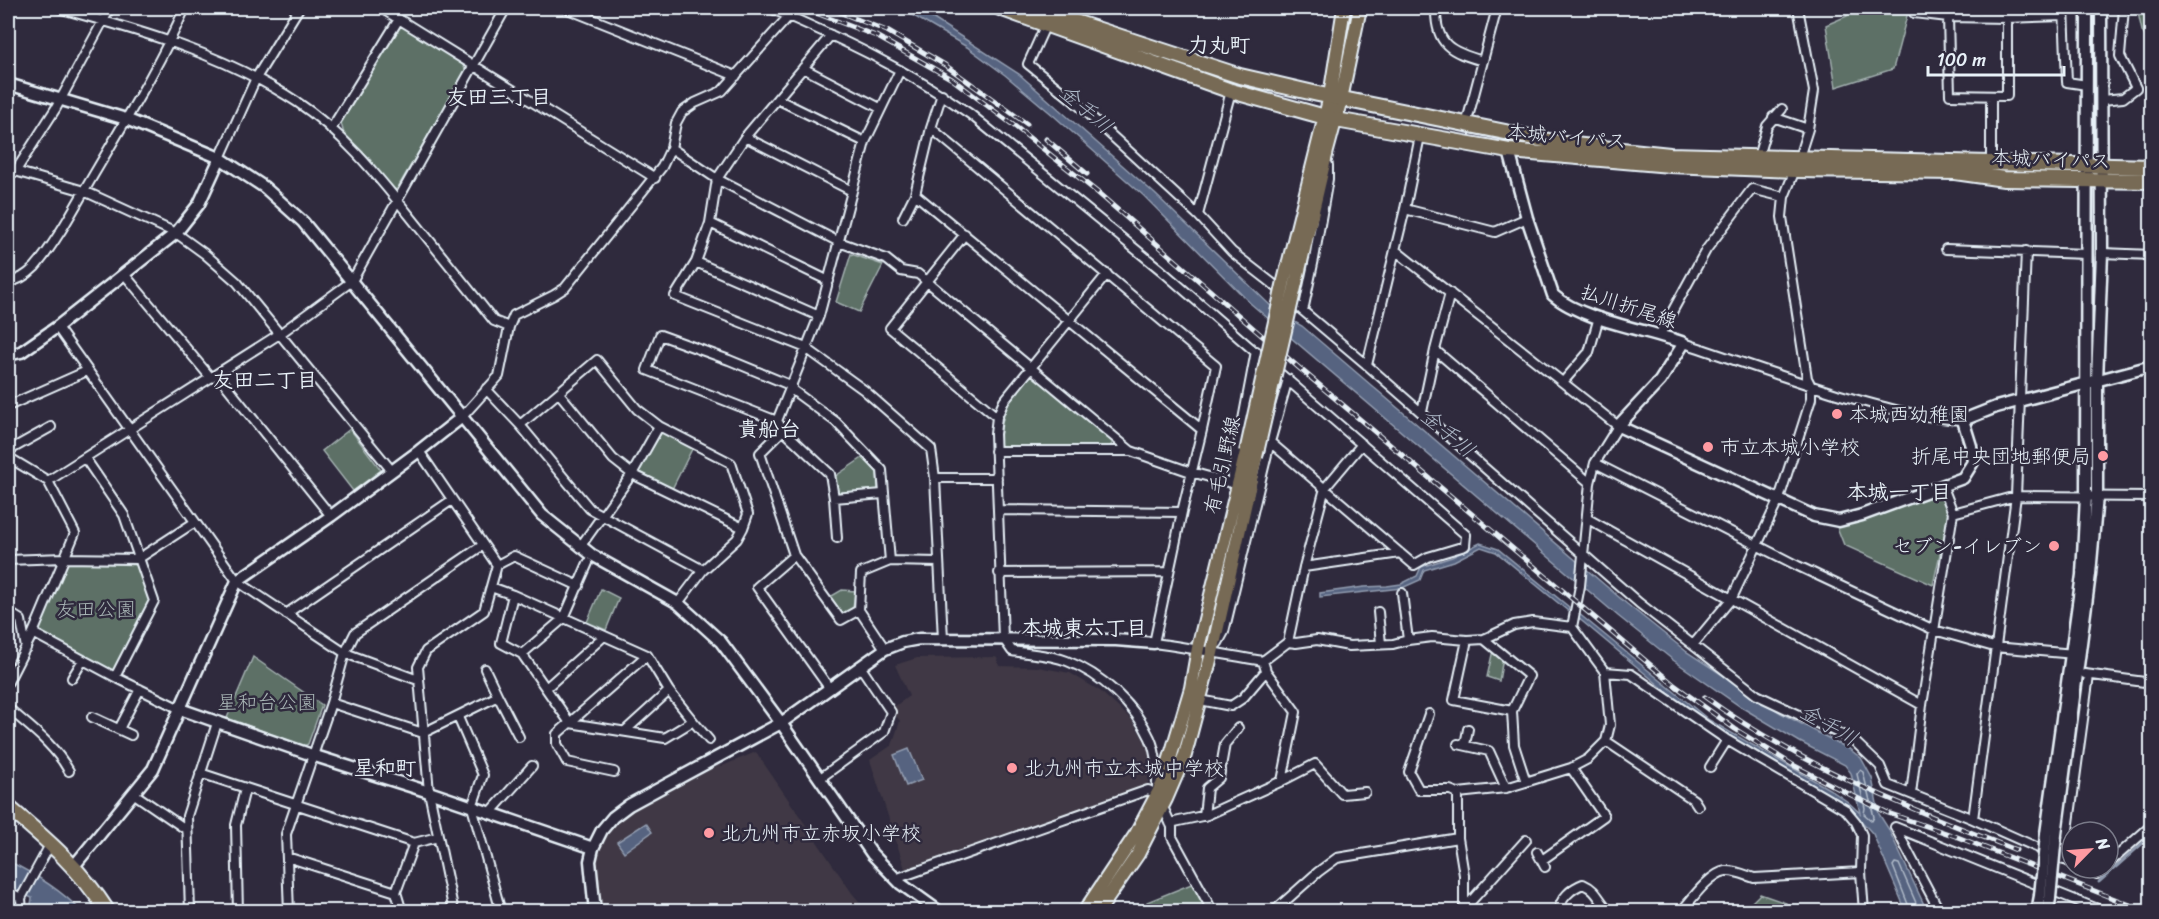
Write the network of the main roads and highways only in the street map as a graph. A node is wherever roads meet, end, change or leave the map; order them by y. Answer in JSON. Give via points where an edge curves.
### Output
{"nodes":[{"id":1,"x":1000,"y":8,"type":"edge"},
{"id":2,"x":1032,"y":8,"type":"edge"},
{"id":3,"x":1344,"y":8,"type":"edge"},
{"id":4,"x":1360,"y":8,"type":"edge"},
{"id":5,"x":1048,"y":20,"type":"junction"},
{"id":6,"x":1336,"y":98,"type":"junction"},
{"id":7,"x":1330,"y":118,"type":"junction"},
{"id":8,"x":1797,"y":164,"type":"junction"},
{"id":9,"x":2151,"y":167,"type":"edge"},
{"id":10,"x":2151,"y":181,"type":"edge"},
{"id":11,"x":1290,"y":282,"type":"junction"},
{"id":12,"x":1251,"y":454,"type":"junction"},
{"id":13,"x":8,"y":807,"type":"edge"},
{"id":14,"x":108,"y":912,"type":"edge"},
{"id":15,"x":1084,"y":912,"type":"edge"},
{"id":16,"x":1098,"y":912,"type":"edge"}],
"edges":[{"from":1,"to":5,"type":"highway","name":"本城バイパス"},
{"from":2,"to":5,"type":"highway","name":"本城バイパス"},
{"from":3,"to":6,"type":"main road","name":"有毛引野線"},
{"from":4,"to":6,"type":"main road","name":"有毛引野線"},
{"from":5,"to":6,"type":"highway","name":"本城バイパス","via":[[1240,76]]},
{"from":5,"to":7,"type":"highway","name":"本城バイパス","via":[[1231,91]]},
{"from":6,"to":7,"type":"main road","name":"有毛引野線"},
{"from":6,"to":8,"type":"highway","name":"本城バイパス","via":[[1576,145],[1670,155],[1758,157]]},
{"from":7,"to":8,"type":"highway","name":"本城バイパス","via":[[1509,151],[1670,165]]},
{"from":7,"to":11,"type":"main road","name":"有毛引野線"},
{"from":7,"to":11,"type":"main road","name":"有毛引野線","via":[[1327,152]]},
{"from":8,"to":9,"type":"highway","name":"本城バイパス"},
{"from":8,"to":10,"type":"highway","name":"本城バイパス","via":[[1955,172],[2004,179]]},
{"from":11,"to":12,"type":"main road","name":"有毛引野線","bridge":true},
{"from":12,"to":15,"type":"main road","name":"有毛引野線","via":[[1234,484],[1191,688],[1157,794],[1136,834]]},
{"from":12,"to":16,"type":"main road","name":"有毛引野線","via":[[1212,653],[1185,755],[1138,854]]},
{"from":13,"to":14,"type":"highway","via":[[74,866]]}]}
